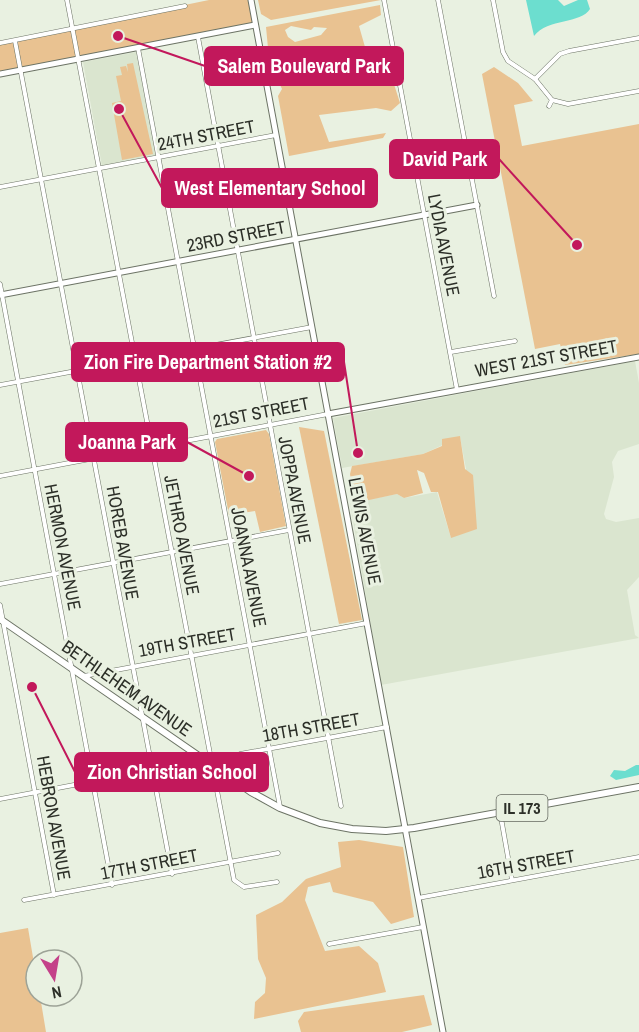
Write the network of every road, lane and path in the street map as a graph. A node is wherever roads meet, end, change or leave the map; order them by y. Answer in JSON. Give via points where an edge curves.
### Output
{"nodes":[{"id":1,"x":67,"y":0,"type":"edge"},
{"id":2,"x":251,"y":0,"type":"edge"},
{"id":3,"x":384,"y":0,"type":"edge"},
{"id":4,"x":438,"y":0,"type":"edge"},
{"id":5,"x":494,"y":0,"type":"edge"},
{"id":6,"x":185,"y":6,"type":"dead end"},
{"id":7,"x":255,"y":25,"type":"junction"},
{"id":8,"x":72,"y":29,"type":"junction"},
{"id":9,"x":198,"y":37,"type":"junction"},
{"id":10,"x":639,"y":38,"type":"edge"},
{"id":11,"x":15,"y":40,"type":"junction"},
{"id":12,"x":0,"y":43,"type":"edge"},
{"id":13,"x":138,"y":48,"type":"junction"},
{"id":14,"x":79,"y":59,"type":"junction"},
{"id":15,"x":21,"y":70,"type":"junction"},
{"id":16,"x":0,"y":74,"type":"edge"},
{"id":17,"x":535,"y":79,"type":"junction"},
{"id":18,"x":639,"y":91,"type":"edge"},
{"id":19,"x":552,"y":100,"type":"junction"},
{"id":20,"x":549,"y":106,"type":"dead end"},
{"id":21,"x":276,"y":135,"type":"junction"},
{"id":22,"x":218,"y":146,"type":"junction"},
{"id":23,"x":159,"y":157,"type":"junction"},
{"id":24,"x":100,"y":168,"type":"junction"},
{"id":25,"x":41,"y":179,"type":"junction"},
{"id":26,"x":0,"y":187,"type":"edge"},
{"id":27,"x":477,"y":205,"type":"junction"},
{"id":28,"x":425,"y":214,"type":"junction"},
{"id":29,"x":295,"y":240,"type":"junction"},
{"id":30,"x":237,"y":250,"type":"junction"},
{"id":31,"x":178,"y":262,"type":"junction"},
{"id":32,"x":119,"y":273,"type":"junction"},
{"id":33,"x":0,"y":284,"type":"edge"},
{"id":34,"x":61,"y":284,"type":"junction"},
{"id":35,"x":1,"y":295,"type":"edge"},
{"id":36,"x":494,"y":296,"type":"dead end"},
{"id":37,"x":312,"y":327,"type":"junction"},
{"id":38,"x":253,"y":337,"type":"junction"},
{"id":39,"x":515,"y":340,"type":"dead end"},
{"id":40,"x":195,"y":349,"type":"junction"},
{"id":41,"x":450,"y":352,"type":"junction"},
{"id":42,"x":639,"y":357,"type":"edge"},
{"id":43,"x":136,"y":360,"type":"junction"},
{"id":44,"x":77,"y":371,"type":"junction"},
{"id":45,"x":18,"y":381,"type":"junction"},
{"id":46,"x":0,"y":385,"type":"edge"},
{"id":47,"x":457,"y":390,"type":"junction"},
{"id":48,"x":328,"y":414,"type":"junction"},
{"id":49,"x":270,"y":425,"type":"junction"},
{"id":50,"x":211,"y":436,"type":"junction"},
{"id":51,"x":152,"y":447,"type":"junction"},
{"id":52,"x":94,"y":458,"type":"junction"},
{"id":53,"x":34,"y":469,"type":"junction"},
{"id":54,"x":0,"y":476,"type":"edge"},
{"id":55,"x":289,"y":530,"type":"junction"},
{"id":56,"x":231,"y":541,"type":"junction"},
{"id":57,"x":171,"y":552,"type":"junction"},
{"id":58,"x":113,"y":563,"type":"junction"},
{"id":59,"x":54,"y":574,"type":"junction"},
{"id":60,"x":0,"y":584,"type":"edge"},
{"id":61,"x":0,"y":605,"type":"edge"},
{"id":62,"x":2,"y":620,"type":"edge"},
{"id":63,"x":367,"y":623,"type":"junction"},
{"id":64,"x":309,"y":634,"type":"junction"},
{"id":65,"x":250,"y":645,"type":"junction"},
{"id":66,"x":191,"y":656,"type":"junction"},
{"id":67,"x":132,"y":666,"type":"junction"},
{"id":68,"x":72,"y":668,"type":"junction"},
{"id":69,"x":83,"y":676,"type":"junction"},
{"id":70,"x":141,"y":715,"type":"junction"},
{"id":71,"x":387,"y":727,"type":"junction"},
{"id":72,"x":328,"y":738,"type":"junction"},
{"id":73,"x":270,"y":748,"type":"junction"},
{"id":74,"x":240,"y":754,"type":"dead end"},
{"id":75,"x":204,"y":760,"type":"junction"},
{"id":76,"x":212,"y":765,"type":"junction"},
{"id":77,"x":152,"y":770,"type":"junction"},
{"id":78,"x":93,"y":781,"type":"junction"},
{"id":79,"x":639,"y":787,"type":"edge"},
{"id":80,"x":35,"y":792,"type":"junction"},
{"id":81,"x":0,"y":799,"type":"edge"},
{"id":82,"x":341,"y":806,"type":"dead end"},
{"id":83,"x":279,"y":808,"type":"junction"},
{"id":84,"x":500,"y":812,"type":"junction"},
{"id":85,"x":405,"y":830,"type":"junction"},
{"id":86,"x":278,"y":853,"type":"dead end"},
{"id":87,"x":639,"y":857,"type":"edge"},
{"id":88,"x":231,"y":862,"type":"junction"},
{"id":89,"x":172,"y":874,"type":"junction"},
{"id":90,"x":512,"y":880,"type":"junction"},
{"id":91,"x":277,"y":882,"type":"dead end"},
{"id":92,"x":112,"y":885,"type":"junction"},
{"id":93,"x":239,"y":885,"type":"junction"},
{"id":94,"x":236,"y":890,"type":"dead end"},
{"id":95,"x":54,"y":895,"type":"junction"},
{"id":96,"x":418,"y":897,"type":"junction"},
{"id":97,"x":24,"y":900,"type":"dead end"},
{"id":98,"x":424,"y":927,"type":"junction"},
{"id":99,"x":329,"y":944,"type":"dead end"},
{"id":100,"x":443,"y":1032,"type":"edge"}],
"edges":[{"from":1,"to":8,"type":"street","name":"JETHRO AVENUE"},
{"from":2,"to":7,"type":"street","name":"LEWIS AVENUE"},
{"from":3,"to":28,"type":"street","name":"LYDIA AVENUE"},
{"from":4,"to":27,"type":"street"},
{"from":5,"to":17,"type":"street","via":[[503,52],[508,61]]},
{"from":6,"to":8,"type":"street"},
{"from":7,"to":9,"type":"street"},
{"from":7,"to":21,"type":"street","name":"LEWIS AVENUE"},
{"from":8,"to":11,"type":"street"},
{"from":8,"to":14,"type":"street","name":"JETHRO AVENUE"},
{"from":9,"to":13,"type":"street"},
{"from":9,"to":22,"type":"street","name":"JOPPA AVENUE"},
{"from":10,"to":17,"type":"street","via":[[561,54]]},
{"from":11,"to":12,"type":"street"},
{"from":11,"to":15,"type":"street","name":"HOREB AVENUE"},
{"from":13,"to":14,"type":"street"},
{"from":13,"to":23,"type":"street","name":"JOANNA AVENUE"},
{"from":14,"to":15,"type":"street"},
{"from":14,"to":24,"type":"street","name":"JETHRO AVENUE"},
{"from":15,"to":16,"type":"street"},
{"from":15,"to":25,"type":"street","name":"HOREB AVENUE"},
{"from":17,"to":19,"type":"street"},
{"from":18,"to":19,"type":"street","via":[[568,104]]},
{"from":19,"to":20,"type":"street"},
{"from":21,"to":22,"type":"street","name":"24TH STREET"},
{"from":21,"to":29,"type":"street","name":"LEWIS AVENUE"},
{"from":22,"to":23,"type":"street","name":"24TH STREET"},
{"from":22,"to":30,"type":"street","name":"JOPPA AVENUE"},
{"from":23,"to":24,"type":"street","name":"24TH STREET"},
{"from":23,"to":31,"type":"street","name":"JOANNA AVENUE"},
{"from":24,"to":25,"type":"street","name":"24TH STREET"},
{"from":24,"to":32,"type":"street","name":"JETHRO AVENUE"},
{"from":25,"to":26,"type":"street","name":"24TH STREET"},
{"from":25,"to":34,"type":"street","name":"HOREB AVENUE"},
{"from":27,"to":28,"type":"street","name":"23RD STREET"},
{"from":27,"to":36,"type":"street"},
{"from":28,"to":29,"type":"street","name":"23RD STREET"},
{"from":28,"to":41,"type":"street","name":"LYDIA AVENUE"},
{"from":29,"to":30,"type":"street","name":"23RD STREET"},
{"from":29,"to":37,"type":"street","name":"LEWIS AVENUE"},
{"from":30,"to":31,"type":"street","name":"23RD STREET"},
{"from":30,"to":38,"type":"street","name":"JOPPA AVENUE"},
{"from":31,"to":32,"type":"street","name":"23RD STREET"},
{"from":31,"to":40,"type":"street","name":"JOANNA AVENUE"},
{"from":32,"to":34,"type":"street","name":"23RD STREET"},
{"from":32,"to":43,"type":"street","name":"JETHRO AVENUE"},
{"from":33,"to":35,"type":"street","name":"HERMON AVENUE"},
{"from":34,"to":35,"type":"street","name":"23RD STREET"},
{"from":34,"to":44,"type":"street","name":"HOREB AVENUE"},
{"from":35,"to":45,"type":"street","name":"HERMON AVENUE"},
{"from":37,"to":38,"type":"street"},
{"from":37,"to":48,"type":"street","name":"LEWIS AVENUE"},
{"from":38,"to":40,"type":"street"},
{"from":38,"to":49,"type":"street","name":"JOPPA AVENUE"},
{"from":39,"to":41,"type":"street"},
{"from":40,"to":43,"type":"street"},
{"from":40,"to":50,"type":"street","name":"JOANNA AVENUE"},
{"from":41,"to":47,"type":"street","name":"LYDIA AVENUE"},
{"from":42,"to":47,"type":"street","name":"WEST 21ST STREET"},
{"from":43,"to":44,"type":"street"},
{"from":43,"to":51,"type":"street","name":"JETHRO AVENUE"},
{"from":44,"to":45,"type":"street"},
{"from":44,"to":52,"type":"street","name":"HOREB AVENUE"},
{"from":45,"to":46,"type":"street"},
{"from":45,"to":53,"type":"street","name":"HERMON AVENUE"},
{"from":47,"to":48,"type":"street","name":"21ST STREET"},
{"from":48,"to":49,"type":"street","name":"21ST STREET"},
{"from":48,"to":63,"type":"street","name":"LEWIS AVENUE"},
{"from":49,"to":50,"type":"street","name":"21ST STREET"},
{"from":49,"to":55,"type":"street","name":"JOPPA AVENUE"},
{"from":50,"to":51,"type":"street","name":"21ST STREET"},
{"from":50,"to":56,"type":"street","name":"JOANNA AVENUE"},
{"from":51,"to":52,"type":"street","name":"21ST STREET"},
{"from":51,"to":57,"type":"street","name":"JETHRO AVENUE"},
{"from":52,"to":53,"type":"street","name":"21ST STREET"},
{"from":52,"to":58,"type":"street","name":"HOREB AVENUE"},
{"from":53,"to":54,"type":"street","name":"21ST STREET"},
{"from":53,"to":59,"type":"street","name":"HERMON AVENUE"},
{"from":55,"to":56,"type":"street"},
{"from":55,"to":64,"type":"street","name":"JOPPA AVENUE"},
{"from":56,"to":57,"type":"street"},
{"from":56,"to":65,"type":"street","name":"JOANNA AVENUE"},
{"from":57,"to":58,"type":"street"},
{"from":57,"to":66,"type":"street","name":"JETHRO AVENUE"},
{"from":58,"to":59,"type":"street"},
{"from":58,"to":67,"type":"street","name":"HOREB AVENUE"},
{"from":59,"to":60,"type":"street"},
{"from":59,"to":68,"type":"street","name":"HERMON AVENUE"},
{"from":61,"to":62,"type":"street","name":"HEBRON AVENUE"},
{"from":62,"to":68,"type":"main road","name":"BETHLEHEM AVENUE","number":"IL 173"},
{"from":62,"to":80,"type":"street","name":"HEBRON AVENUE"},
{"from":63,"to":64,"type":"street","name":"19TH STREET"},
{"from":63,"to":71,"type":"street","name":"LEWIS AVENUE"},
{"from":64,"to":65,"type":"street","name":"19TH STREET"},
{"from":64,"to":72,"type":"street","name":"JOPPA AVENUE"},
{"from":65,"to":66,"type":"street","name":"19TH STREET"},
{"from":65,"to":73,"type":"street","name":"JOANNA AVENUE"},
{"from":66,"to":67,"type":"street","name":"19TH STREET"},
{"from":66,"to":76,"type":"street","name":"JETHRO AVENUE"},
{"from":67,"to":69,"type":"street","name":"19TH STREET"},
{"from":67,"to":70,"type":"street","name":"HOREB AVENUE"},
{"from":68,"to":69,"type":"main road","name":"BETHLEHEM AVENUE","number":"IL 173"},
{"from":68,"to":78,"type":"street","name":"HERMON AVENUE"},
{"from":69,"to":70,"type":"main road","name":"BETHLEHEM AVENUE","number":"IL 173"},
{"from":70,"to":75,"type":"main road","name":"BETHLEHEM AVENUE","number":"IL 173"},
{"from":70,"to":77,"type":"street","name":"HOREB AVENUE"},
{"from":71,"to":72,"type":"street","name":"18TH STREET"},
{"from":71,"to":85,"type":"street","name":"LEWIS AVENUE"},
{"from":72,"to":73,"type":"street","name":"18TH STREET"},
{"from":72,"to":82,"type":"street","name":"JOPPA AVENUE"},
{"from":73,"to":74,"type":"street","name":"18TH STREET"},
{"from":73,"to":83,"type":"street","name":"JOANNA AVENUE"},
{"from":75,"to":76,"type":"main road","name":"BETHLEHEM AVENUE","number":"IL 173"},
{"from":75,"to":77,"type":"street"},
{"from":76,"to":83,"type":"main road","name":"BETHLEHEM AVENUE","number":"IL 173"},
{"from":76,"to":88,"type":"street","name":"JETHRO AVENUE"},
{"from":77,"to":78,"type":"street"},
{"from":77,"to":89,"type":"street","name":"HOREB AVENUE"},
{"from":78,"to":80,"type":"street"},
{"from":78,"to":92,"type":"street","name":"HERMON AVENUE"},
{"from":79,"to":84,"type":"main road","number":"IL 173"},
{"from":80,"to":81,"type":"street"},
{"from":80,"to":95,"type":"street","name":"HEBRON AVENUE"},
{"from":83,"to":85,"type":"main road","name":"BETHLEHEM AVENUE","number":"IL 173","via":[[352,830]]},
{"from":84,"to":85,"type":"main road","number":"IL 173"},
{"from":84,"to":90,"type":"street"},
{"from":85,"to":96,"type":"street","name":"LEWIS AVENUE"},
{"from":86,"to":88,"type":"street","name":"17TH STREET"},
{"from":87,"to":90,"type":"street","name":"16TH STREET"},
{"from":88,"to":89,"type":"street","name":"17TH STREET"},
{"from":88,"to":93,"type":"street","name":"JETHRO AVENUE","via":[[234,880]]},
{"from":89,"to":92,"type":"street","name":"17TH STREET"},
{"from":90,"to":96,"type":"street","name":"16TH STREET"},
{"from":91,"to":93,"type":"street"},
{"from":92,"to":95,"type":"street","name":"17TH STREET"},
{"from":93,"to":94,"type":"street"},
{"from":95,"to":97,"type":"street","name":"17TH STREET"},
{"from":96,"to":98,"type":"street","name":"LEWIS AVENUE"},
{"from":98,"to":99,"type":"street"},
{"from":98,"to":100,"type":"street","name":"LEWIS AVENUE"}]}
